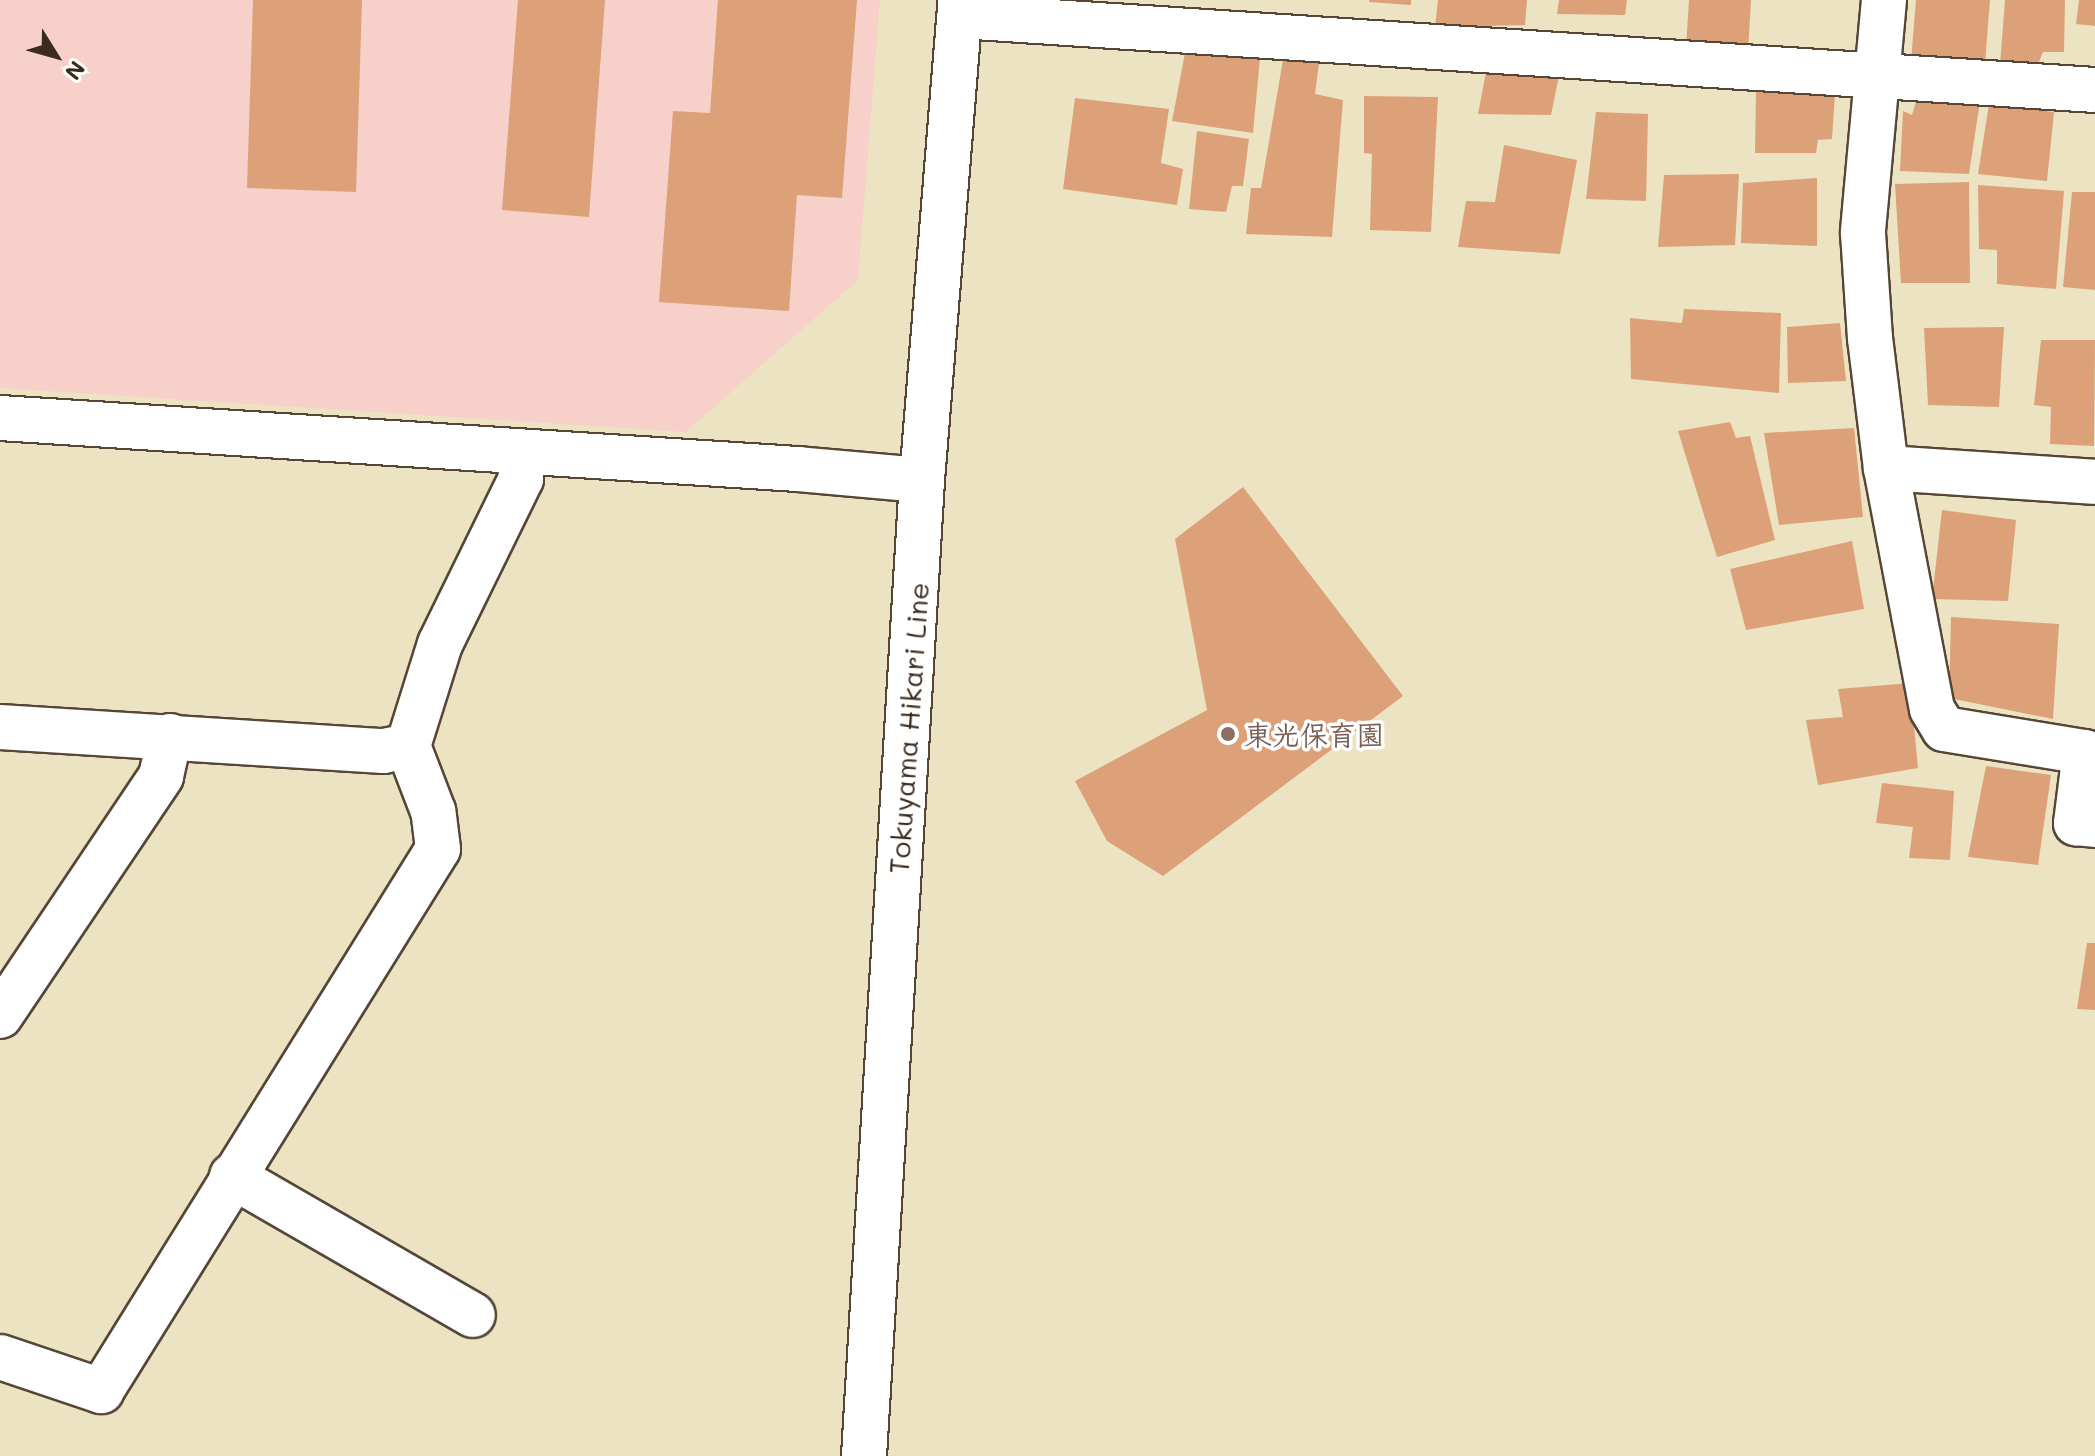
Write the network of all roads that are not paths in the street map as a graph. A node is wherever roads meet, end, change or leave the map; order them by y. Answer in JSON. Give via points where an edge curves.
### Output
{"nodes":[{"id":1,"x":1884,"y":0,"type":"edge"},
{"id":2,"x":961,"y":8,"type":"edge"},
{"id":3,"x":1879,"y":79,"type":"junction"},
{"id":4,"x":2095,"y":90,"type":"edge"},
{"id":5,"x":0,"y":418,"type":"edge"},
{"id":6,"x":520,"y":453,"type":"junction"},
{"id":7,"x":1886,"y":468,"type":"junction"},
{"id":8,"x":922,"y":480,"type":"junction"},
{"id":9,"x":2095,"y":482,"type":"edge"},
{"id":10,"x":0,"y":727,"type":"edge"},
{"id":11,"x":170,"y":736,"type":"junction"},
{"id":12,"x":408,"y":746,"type":"junction"},
{"id":13,"x":2095,"y":825,"type":"edge"},
{"id":14,"x":0,"y":1016,"type":"edge"},
{"id":15,"x":232,"y":1176,"type":"junction"},
{"id":16,"x":473,"y":1315,"type":"dead end"},
{"id":17,"x":0,"y":1357,"type":"edge"},
{"id":18,"x":864,"y":1456,"type":"edge"}],
"edges":[{"from":1,"to":3,"type":"street"},
{"from":2,"to":3,"type":"street"},
{"from":2,"to":8,"type":"street","name":"Tokuyama Hikari Line"},
{"from":3,"to":4,"type":"street"},
{"from":3,"to":7,"type":"street","via":[[1863,233]]},
{"from":5,"to":6,"type":"street"},
{"from":6,"to":8,"type":"street"},
{"from":6,"to":12,"type":"street","via":[[521,479],[440,644]]},
{"from":7,"to":9,"type":"street"},
{"from":7,"to":13,"type":"street","via":[[1932,709],[1944,729],[2085,752],[2076,823]]},
{"from":8,"to":18,"type":"street","name":"Tokuyama Hikari Line"},
{"from":10,"to":11,"type":"street"},
{"from":11,"to":12,"type":"street","via":[[383,751]]},
{"from":11,"to":14,"type":"street","via":[[161,776]]},
{"from":12,"to":15,"type":"street","via":[[433,811],[438,849]]},
{"from":15,"to":16,"type":"street"},
{"from":15,"to":17,"type":"street","via":[[101,1391]]}]}
